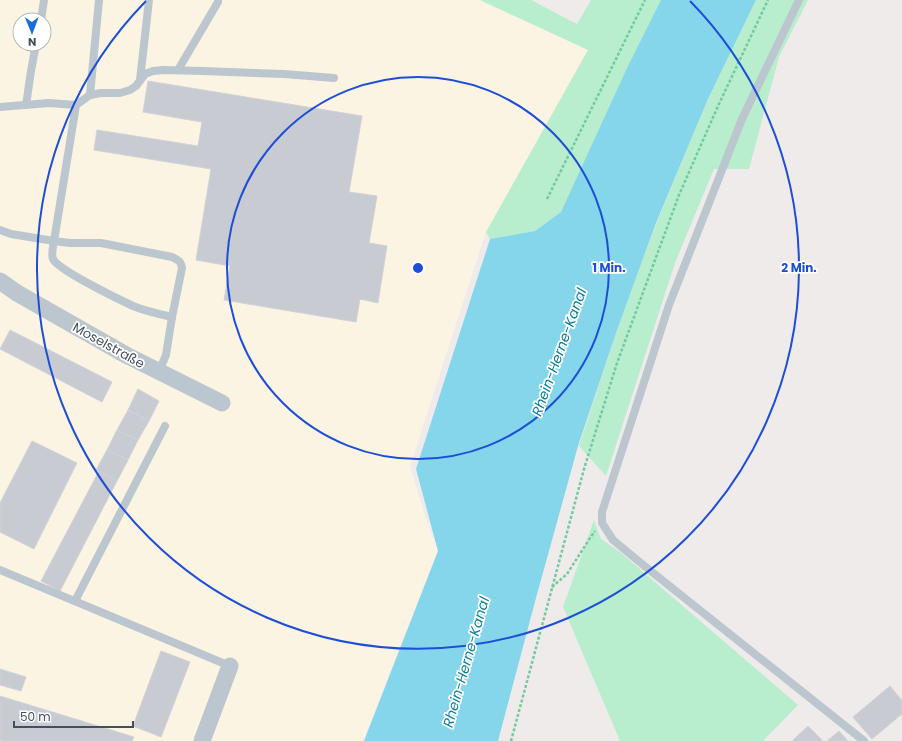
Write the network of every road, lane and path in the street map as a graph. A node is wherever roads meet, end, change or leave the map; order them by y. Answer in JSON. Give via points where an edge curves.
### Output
{"nodes":[{"id":1,"x":44,"y":0,"type":"edge"},
{"id":2,"x":99,"y":0,"type":"edge"},
{"id":3,"x":149,"y":0,"type":"edge"},
{"id":4,"x":218,"y":0,"type":"edge"},
{"id":5,"x":644,"y":0,"type":"edge"},
{"id":6,"x":768,"y":0,"type":"edge"},
{"id":7,"x":799,"y":0,"type":"edge"},
{"id":8,"x":42,"y":12,"type":"edge"},
{"id":9,"x":35,"y":52,"type":"edge"},
{"id":10,"x":178,"y":70,"type":"junction"},
{"id":11,"x":334,"y":78,"type":"dead end"},
{"id":12,"x":140,"y":80,"type":"junction"},
{"id":13,"x":90,"y":95,"type":"junction"},
{"id":14,"x":26,"y":105,"type":"junction"},
{"id":15,"x":76,"y":105,"type":"junction"},
{"id":16,"x":0,"y":107,"type":"edge"},
{"id":17,"x":547,"y":199,"type":"dead end"},
{"id":18,"x":0,"y":230,"type":"edge"},
{"id":19,"x":54,"y":241,"type":"junction"},
{"id":20,"x":0,"y":281,"type":"edge"},
{"id":21,"x":172,"y":317,"type":"junction"},
{"id":22,"x":159,"y":371,"type":"junction"},
{"id":23,"x":222,"y":403,"type":"dead end"},
{"id":24,"x":166,"y":426,"type":"dead end"},
{"id":25,"x":602,"y":523,"type":"junction"},
{"id":26,"x":0,"y":570,"type":"edge"},
{"id":27,"x":551,"y":588,"type":"junction"},
{"id":28,"x":75,"y":601,"type":"junction"},
{"id":29,"x":230,"y":666,"type":"joint"},
{"id":30,"x":202,"y":741,"type":"edge"},
{"id":31,"x":511,"y":741,"type":"edge"},
{"id":32,"x":864,"y":741,"type":"edge"}],
"edges":[{"from":1,"to":8,"type":"lane"},
{"from":2,"to":13,"type":"lane"},
{"from":3,"to":12,"type":"lane"},
{"from":4,"to":10,"type":"lane"},
{"from":5,"to":17,"type":"path"},
{"from":6,"to":27,"type":"path","via":[[682,188],[617,363]]},
{"from":7,"to":25,"type":"lane","via":[[742,119],[668,305],[602,512]]},
{"from":9,"to":14,"type":"lane"},
{"from":10,"to":11,"type":"lane"},
{"from":10,"to":12,"type":"lane","via":[[153,71],[145,74]]},
{"from":12,"to":13,"type":"lane","via":[[130,90]]},
{"from":13,"to":15,"type":"lane"},
{"from":14,"to":15,"type":"lane"},
{"from":14,"to":16,"type":"lane"},
{"from":15,"to":19,"type":"lane"},
{"from":18,"to":19,"type":"lane"},
{"from":19,"to":21,"type":"lane","via":[[53,259],[75,277],[133,306]]},
{"from":19,"to":21,"type":"lane","via":[[101,243],[178,260],[182,268]]},
{"from":20,"to":22,"type":"street","name":"Moselstraße","via":[[30,301]]},
{"from":21,"to":22,"type":"lane","via":[[166,355]]},
{"from":22,"to":23,"type":"street","name":"Moselstraße"},
{"from":24,"to":28,"type":"lane"},
{"from":25,"to":27,"type":"path","via":[[566,574]]},
{"from":25,"to":32,"type":"lane","via":[[613,540]]},
{"from":26,"to":28,"type":"lane"},
{"from":27,"to":31,"type":"path"},
{"from":28,"to":29,"type":"lane"},
{"from":29,"to":30,"type":"street"}]}
